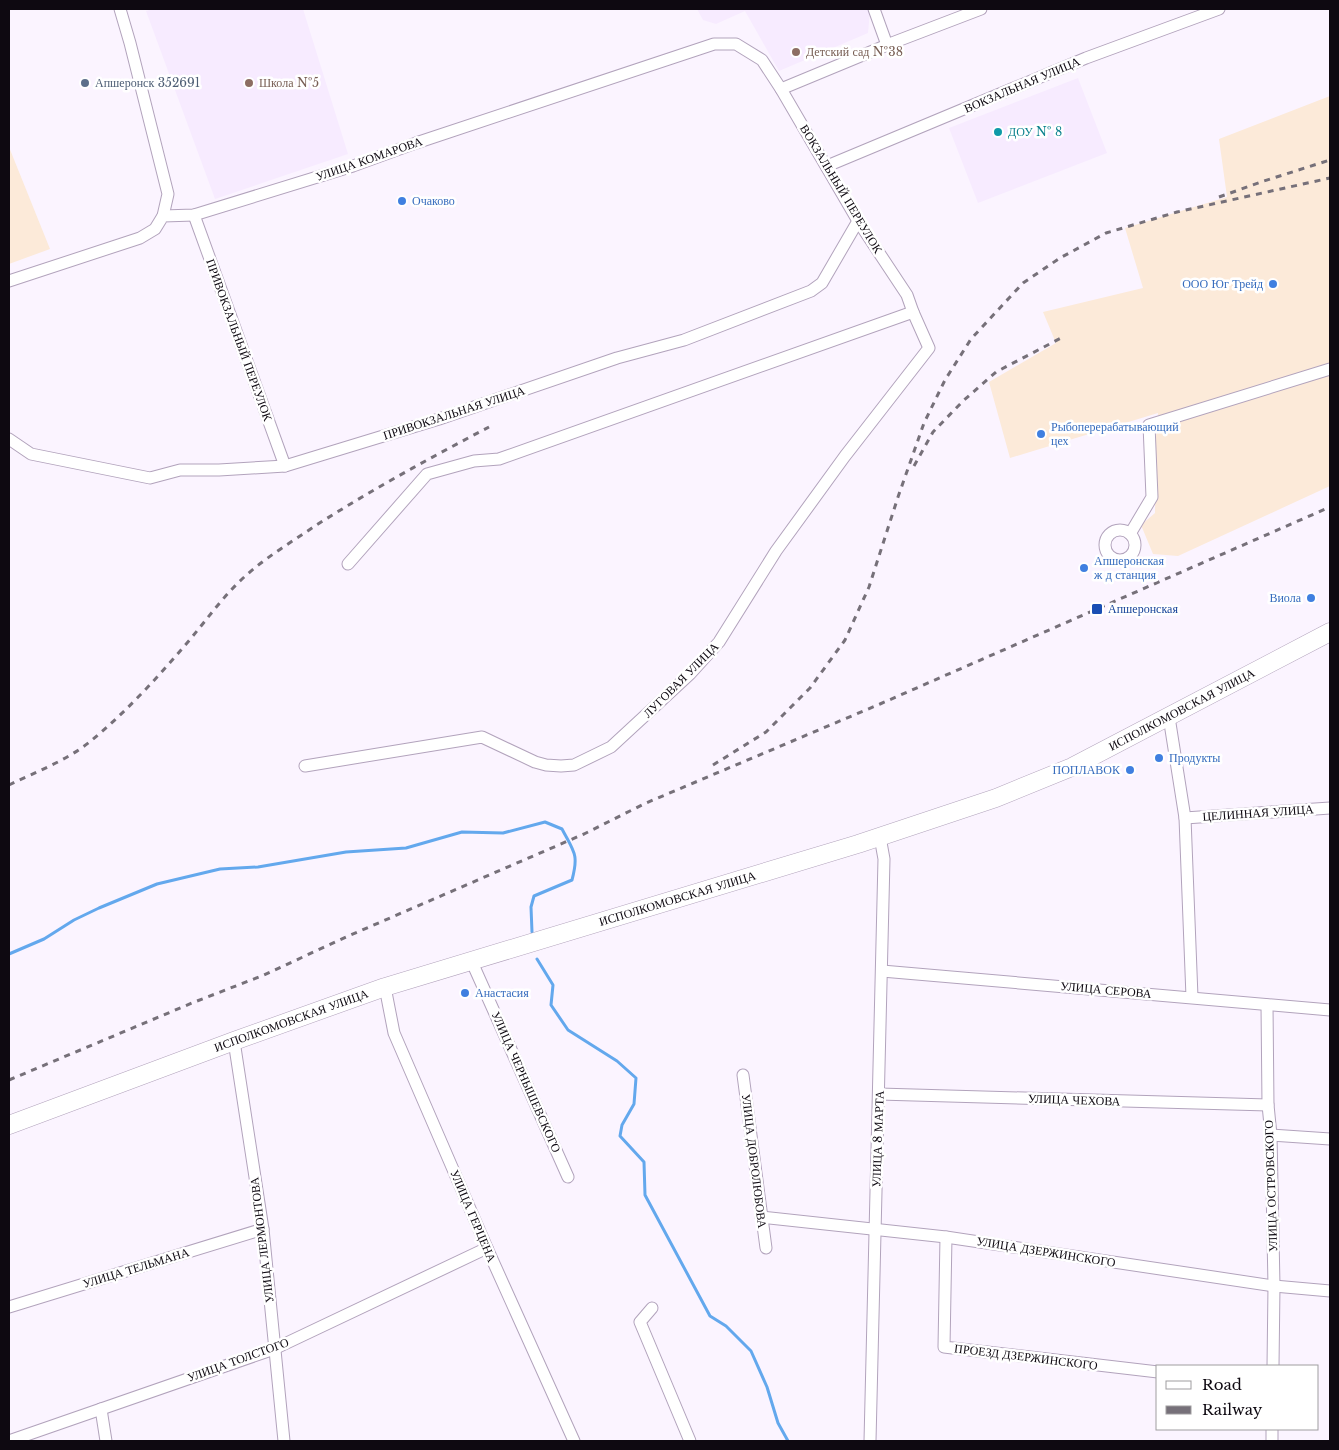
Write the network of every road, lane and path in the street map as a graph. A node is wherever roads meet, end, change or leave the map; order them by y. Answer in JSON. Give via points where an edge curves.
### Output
{"nodes":[{"id":1,"x":120,"y":9,"type":"edge"},
{"id":2,"x":874,"y":9,"type":"edge"},
{"id":3,"x":981,"y":9,"type":"edge"},
{"id":4,"x":1218,"y":9,"type":"edge"},
{"id":5,"x":736,"y":44,"type":"joint"},
{"id":6,"x":887,"y":45,"type":"junction"},
{"id":7,"x":781,"y":88,"type":"junction"},
{"id":8,"x":827,"y":166,"type":"junction"},
{"id":9,"x":194,"y":215,"type":"junction"},
{"id":10,"x":163,"y":216,"type":"junction"},
{"id":11,"x":858,"y":221,"type":"junction"},
{"id":12,"x":9,"y":281,"type":"edge"},
{"id":13,"x":913,"y":312,"type":"junction"},
{"id":14,"x":929,"y":348,"type":"joint"},
{"id":15,"x":1330,"y":369,"type":"edge"},
{"id":16,"x":9,"y":439,"type":"edge"},
{"id":17,"x":285,"y":466,"type":"junction"},
{"id":18,"x":1130,"y":534,"type":"dead end"},
{"id":19,"x":348,"y":564,"type":"dead end"},
{"id":20,"x":1330,"y":632,"type":"edge"},
{"id":21,"x":1169,"y":717,"type":"junction"},
{"id":22,"x":305,"y":766,"type":"dead end"},
{"id":23,"x":1330,"y":808,"type":"edge"},
{"id":24,"x":1185,"y":818,"type":"junction"},
{"id":25,"x":880,"y":837,"type":"junction"},
{"id":26,"x":471,"y":960,"type":"junction"},
{"id":27,"x":882,"y":971,"type":"junction"},
{"id":28,"x":385,"y":987,"type":"junction"},
{"id":29,"x":1192,"y":997,"type":"junction"},
{"id":30,"x":1267,"y":1005,"type":"junction"},
{"id":31,"x":1330,"y":1010,"type":"edge"},
{"id":32,"x":234,"y":1040,"type":"junction"},
{"id":33,"x":743,"y":1075,"type":"dead end"},
{"id":34,"x":879,"y":1094,"type":"junction"},
{"id":35,"x":1268,"y":1105,"type":"junction"},
{"id":36,"x":9,"y":1125,"type":"edge"},
{"id":37,"x":1271,"y":1135,"type":"junction"},
{"id":38,"x":1330,"y":1138,"type":"edge"},
{"id":39,"x":568,"y":1177,"type":"dead end"},
{"id":40,"x":762,"y":1218,"type":"junction"},
{"id":41,"x":263,"y":1229,"type":"junction"},
{"id":42,"x":875,"y":1230,"type":"junction"},
{"id":43,"x":946,"y":1237,"type":"junction"},
{"id":44,"x":487,"y":1248,"type":"junction"},
{"id":45,"x":766,"y":1248,"type":"dead end"},
{"id":46,"x":1274,"y":1286,"type":"junction"},
{"id":47,"x":1330,"y":1291,"type":"edge"},
{"id":48,"x":9,"y":1307,"type":"edge"},
{"id":49,"x":652,"y":1308,"type":"dead end"},
{"id":50,"x":274,"y":1348,"type":"junction"},
{"id":51,"x":1273,"y":1365,"type":"edge"},
{"id":52,"x":1156,"y":1372,"type":"edge"},
{"id":53,"x":102,"y":1409,"type":"junction"},
{"id":54,"x":9,"y":1441,"type":"edge"},
{"id":55,"x":106,"y":1441,"type":"edge"},
{"id":56,"x":284,"y":1441,"type":"edge"},
{"id":57,"x":574,"y":1441,"type":"edge"},
{"id":58,"x":690,"y":1441,"type":"edge"},
{"id":59,"x":870,"y":1441,"type":"edge"}],
"edges":[{"from":1,"to":10,"type":"street","via":[[168,194]]},
{"from":2,"to":6,"type":"street"},
{"from":3,"to":6,"type":"street"},
{"from":4,"to":8,"type":"street","name":"ВОКЗАЛЬНАЯ УЛИЦА","via":[[1086,58]]},
{"from":5,"to":7,"type":"street","name":"ВОКЗАЛЬНЫЙ ПЕРЕУЛОК","via":[[762,60]]},
{"from":5,"to":9,"type":"street","name":"УЛИЦА КОМАРОВА","via":[[714,44]]},
{"from":6,"to":7,"type":"street"},
{"from":7,"to":8,"type":"street","name":"ВОКЗАЛЬНЫЙ ПЕРЕУЛОК"},
{"from":8,"to":11,"type":"street","name":"ВОКЗАЛЬНЫЙ ПЕРЕУЛОК"},
{"from":9,"to":10,"type":"street","name":"УЛИЦА КОМАРОВА"},
{"from":9,"to":17,"type":"street","name":"ПРИВОКЗАЛЬНЫЙ ПЕРЕУЛОК"},
{"from":10,"to":12,"type":"street","via":[[155,229],[140,238]]},
{"from":11,"to":13,"type":"street","name":"ВОКЗАЛЬНЫЙ ПЕРЕУЛОК","via":[[907,295]]},
{"from":11,"to":17,"type":"street","name":"ПРИВОКЗАЛЬНАЯ УЛИЦА","via":[[822,283],[811,291],[684,340],[617,358],[439,419]]},
{"from":13,"to":14,"type":"street","name":"ВОКЗАЛЬНЫЙ ПЕРЕУЛОК"},
{"from":13,"to":19,"type":"street","via":[[499,459],[474,461],[428,474]]},
{"from":14,"to":22,"type":"street","name":"ЛУГОВАЯ УЛИЦА","via":[[776,551],[720,642],[611,747],[574,765],[546,765],[482,737]]},
{"from":15,"to":18,"type":"street","via":[[1149,425],[1152,497]]},
{"from":16,"to":17,"type":"street","name":"ПРИВОКЗАЛЬНАЯ УЛИЦА","via":[[31,454],[150,478],[180,470]]},
{"from":20,"to":21,"type":"main road","name":"ИСПОЛКОМОВСКАЯ УЛИЦА"},
{"from":21,"to":24,"type":"street"},
{"from":21,"to":25,"type":"main road","name":"ИСПОЛКОМОВСКАЯ УЛИЦА","via":[[1072,767],[996,798]]},
{"from":23,"to":24,"type":"street","name":"ЦЕЛИННАЯ УЛИЦА"},
{"from":24,"to":29,"type":"street"},
{"from":25,"to":26,"type":"main road","name":"ИСПОЛКОМОВСКАЯ УЛИЦА"},
{"from":25,"to":27,"type":"street","name":"УЛИЦА 8 МАРТА","via":[[884,859]]},
{"from":26,"to":28,"type":"main road","name":"ИСПОЛКОМОВСКАЯ УЛИЦА"},
{"from":26,"to":39,"type":"street","name":"УЛИЦА ЧЕРНЫШЕВСКОГО"},
{"from":27,"to":29,"type":"street","name":"УЛИЦА СЕРОВА"},
{"from":27,"to":34,"type":"street","name":"УЛИЦА 8 МАРТА"},
{"from":28,"to":32,"type":"main road","name":"ИСПОЛКОМОВСКАЯ УЛИЦА"},
{"from":28,"to":44,"type":"street","name":"УЛИЦА ГЕРЦЕНА","via":[[394,1033]]},
{"from":29,"to":30,"type":"street","name":"УЛИЦА СЕРОВА"},
{"from":30,"to":31,"type":"street","name":"УЛИЦА СЕРОВА"},
{"from":30,"to":35,"type":"street","name":"УЛИЦА ОСТРОВСКОГО"},
{"from":32,"to":36,"type":"main road","name":"ИСПОЛКОМОВСКАЯ УЛИЦА"},
{"from":32,"to":41,"type":"street","name":"УЛИЦА ЛЕРМОНТОВА"},
{"from":33,"to":40,"type":"street","name":"УЛИЦА ДОБРОЛЮБОВА"},
{"from":34,"to":35,"type":"street","name":"УЛИЦА ЧЕХОВА"},
{"from":34,"to":42,"type":"street","name":"УЛИЦА 8 МАРТА"},
{"from":35,"to":37,"type":"street","name":"УЛИЦА ОСТРОВСКОГО"},
{"from":37,"to":38,"type":"street"},
{"from":37,"to":46,"type":"street","name":"УЛИЦА ОСТРОВСКОГО"},
{"from":40,"to":42,"type":"street","name":"УЛИЦА ДЗЕРЖИНСКОГО"},
{"from":40,"to":45,"type":"street","name":"УЛИЦА ДОБРОЛЮБОВА"},
{"from":41,"to":48,"type":"street","name":"УЛИЦА ТЕЛЬМАНА"},
{"from":41,"to":50,"type":"street","name":"УЛИЦА ЛЕРМОНТОВА"},
{"from":42,"to":43,"type":"street","name":"УЛИЦА ДЗЕРЖИНСКОГО"},
{"from":42,"to":59,"type":"street","name":"УЛИЦА 8 МАРТА"},
{"from":43,"to":46,"type":"street","name":"УЛИЦА ДЗЕРЖИНСКОГО"},
{"from":43,"to":52,"type":"street","name":"ПРОЕЗД ДЗЕРЖИНСКОГО","via":[[944,1347]]},
{"from":44,"to":50,"type":"street","name":"УЛИЦА ТОЛСТОГО"},
{"from":44,"to":57,"type":"street","name":"УЛИЦА ГЕРЦЕНА"},
{"from":46,"to":47,"type":"street","name":"УЛИЦА ДЗЕРЖИНСКОГО"},
{"from":46,"to":51,"type":"street","name":"УЛИЦА ОСТРОВСКОГО"},
{"from":49,"to":58,"type":"street","via":[[640,1322]]},
{"from":50,"to":53,"type":"street","name":"УЛИЦА ТОЛСТОГО"},
{"from":50,"to":56,"type":"street","name":"УЛИЦА ЛЕРМОНТОВА"},
{"from":53,"to":54,"type":"street","name":"УЛИЦА ТОЛСТОГО"},
{"from":53,"to":55,"type":"street"}]}
